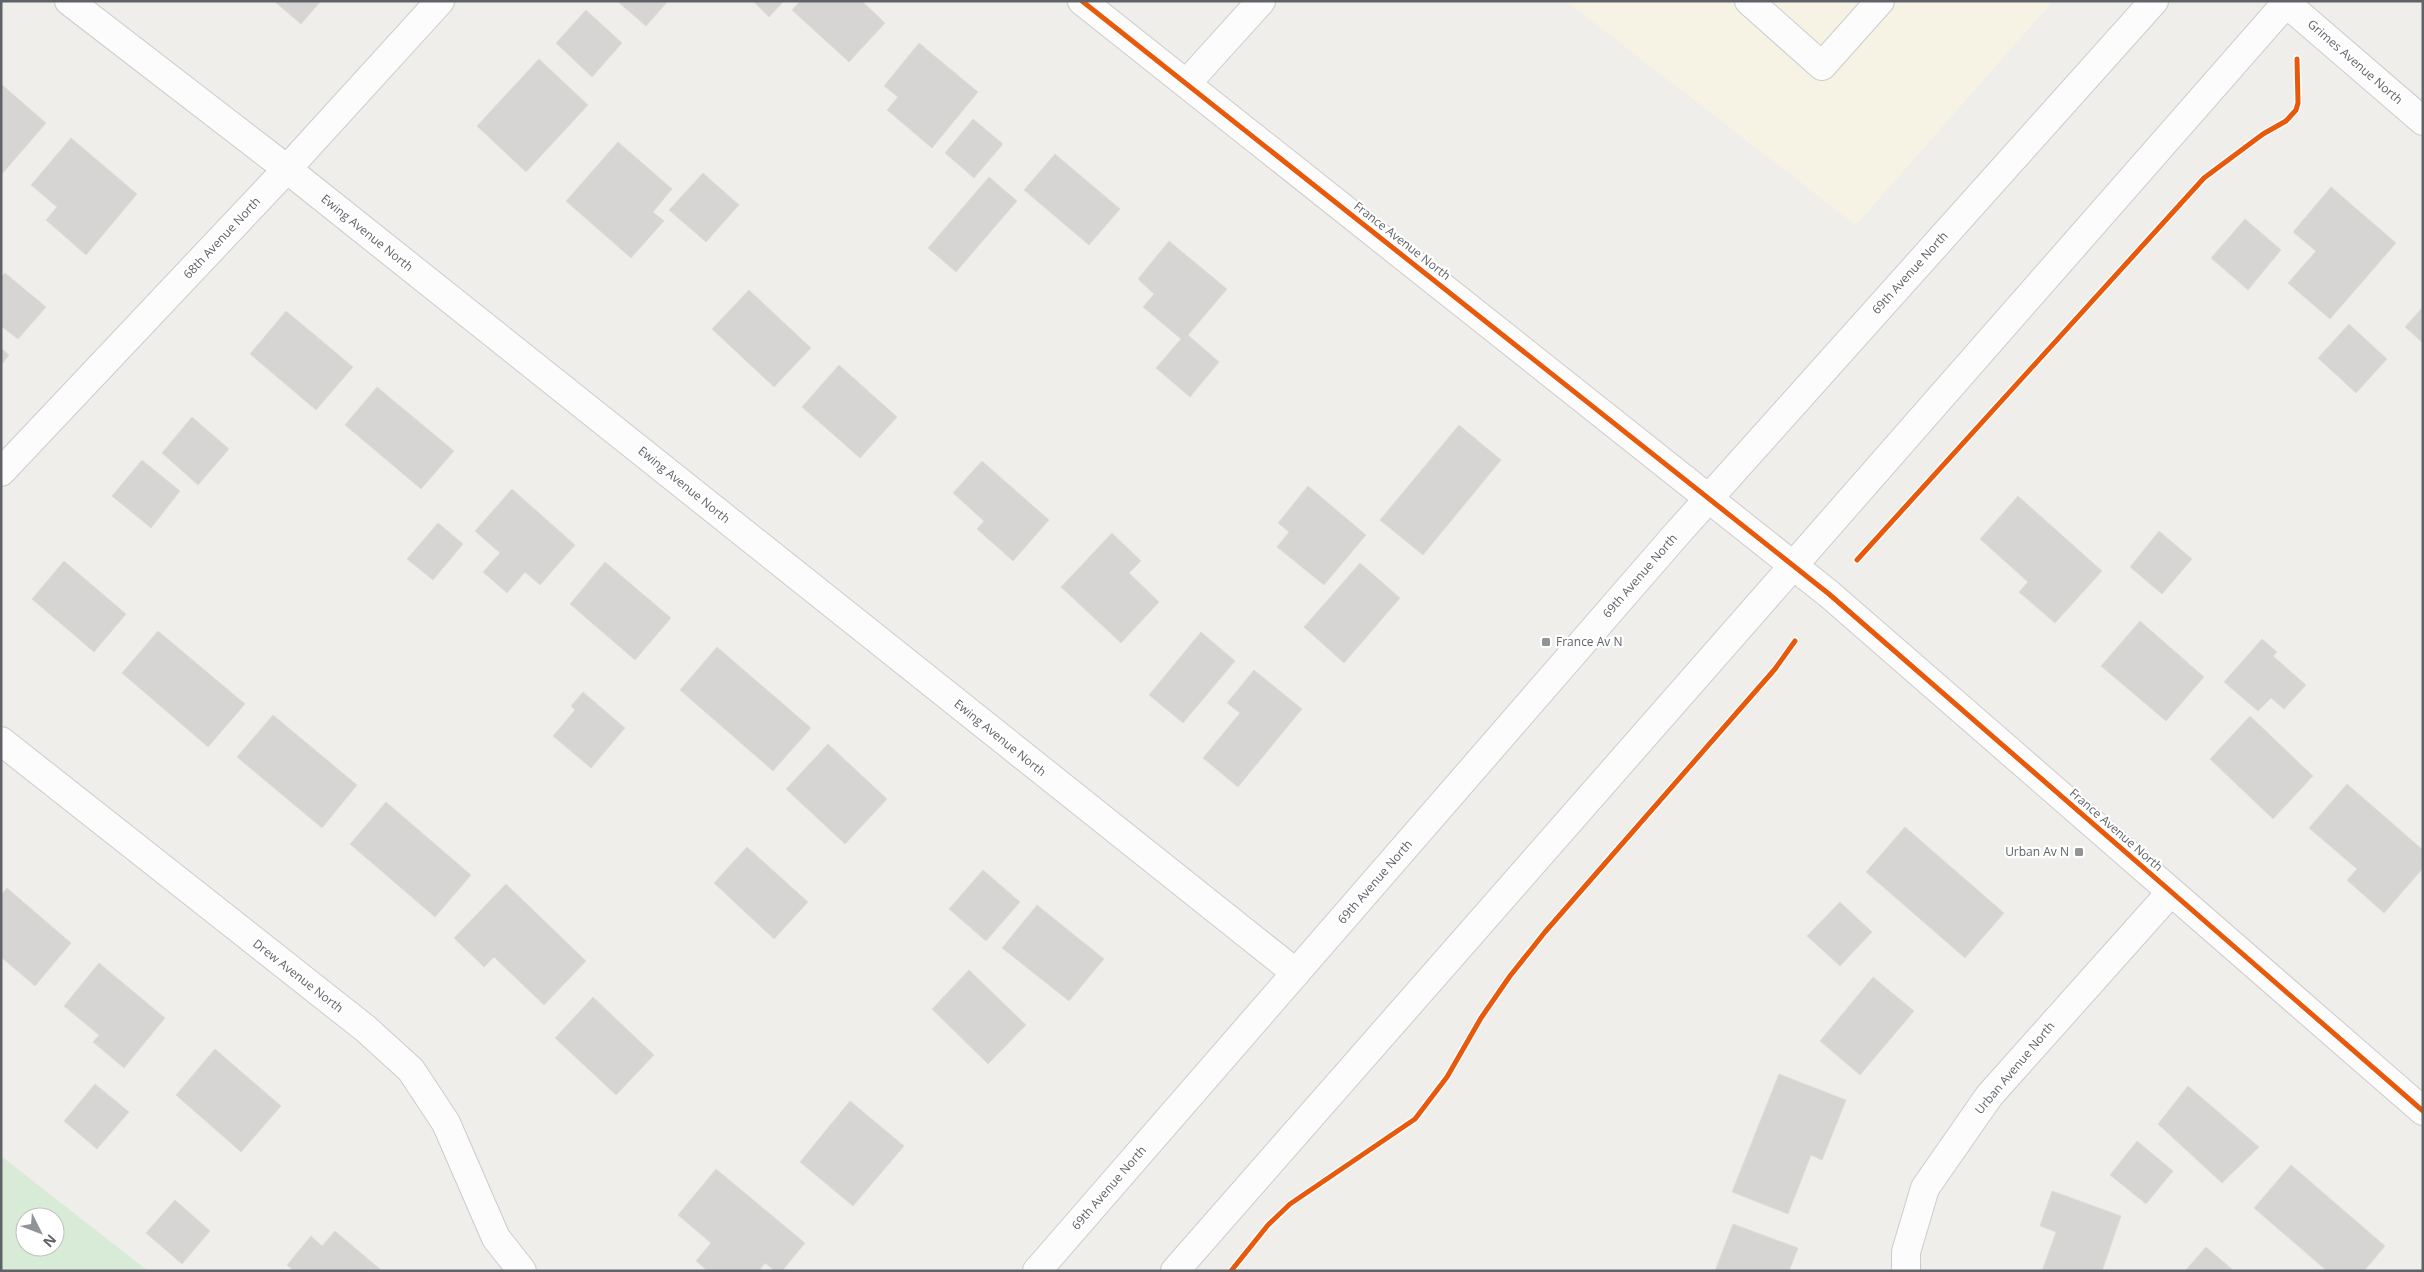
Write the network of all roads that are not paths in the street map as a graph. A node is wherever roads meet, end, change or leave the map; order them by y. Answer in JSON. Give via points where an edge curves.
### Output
{"nodes":[{"id":1,"x":69,"y":1,"type":"edge"},
{"id":2,"x":440,"y":1,"type":"edge"},
{"id":3,"x":1082,"y":1,"type":"edge"},
{"id":4,"x":1261,"y":1,"type":"edge"},
{"id":5,"x":1749,"y":1,"type":"edge"},
{"id":6,"x":1880,"y":1,"type":"edge"},
{"id":7,"x":2154,"y":1,"type":"edge"},
{"id":8,"x":2287,"y":2,"type":"edge"},
{"id":9,"x":1187,"y":83,"type":"junction"},
{"id":10,"x":2423,"y":121,"type":"edge"},
{"id":11,"x":287,"y":169,"type":"junction"},
{"id":12,"x":1,"y":472,"type":"edge"},
{"id":13,"x":1709,"y":498,"type":"junction"},
{"id":14,"x":1794,"y":565,"type":"junction"},
{"id":15,"x":1,"y":741,"type":"edge"},
{"id":16,"x":2172,"y":892,"type":"junction"},
{"id":17,"x":1296,"y":973,"type":"junction"},
{"id":18,"x":2423,"y":1111,"type":"edge"},
{"id":19,"x":522,"y":1271,"type":"edge"},
{"id":20,"x":1037,"y":1271,"type":"edge"},
{"id":21,"x":1174,"y":1271,"type":"edge"},
{"id":22,"x":1906,"y":1271,"type":"edge"}],
"edges":[{"from":1,"to":11,"type":"street","name":"Ewing Avenue North"},
{"from":2,"to":11,"type":"street","name":"68th Avenue North"},
{"from":3,"to":9,"type":"street","name":"France Avenue North"},
{"from":4,"to":9,"type":"street"},
{"from":5,"to":6,"type":"street","via":[[1822,66]]},
{"from":7,"to":13,"type":"street","name":"69th Avenue North"},
{"from":8,"to":10,"type":"street","name":"Grimes Avenue North"},
{"from":8,"to":14,"type":"street"},
{"from":9,"to":13,"type":"street","name":"France Avenue North"},
{"from":11,"to":12,"type":"street","name":"68th Avenue North"},
{"from":11,"to":17,"type":"street","name":"Ewing Avenue North"},
{"from":13,"to":14,"type":"street","name":"France Avenue North"},
{"from":13,"to":17,"type":"street","name":"69th Avenue North"},
{"from":14,"to":16,"type":"street","name":"France Avenue North"},
{"from":14,"to":21,"type":"street"},
{"from":15,"to":19,"type":"street","name":"Drew Avenue North","via":[[366,1030],[411,1070],[446,1123],[496,1238]]},
{"from":16,"to":18,"type":"street","name":"France Avenue North"},
{"from":16,"to":22,"type":"street","name":"Urban Avenue North","via":[[1989,1096],[1925,1188],[1906,1252]]},
{"from":17,"to":20,"type":"street","name":"69th Avenue North"}]}
